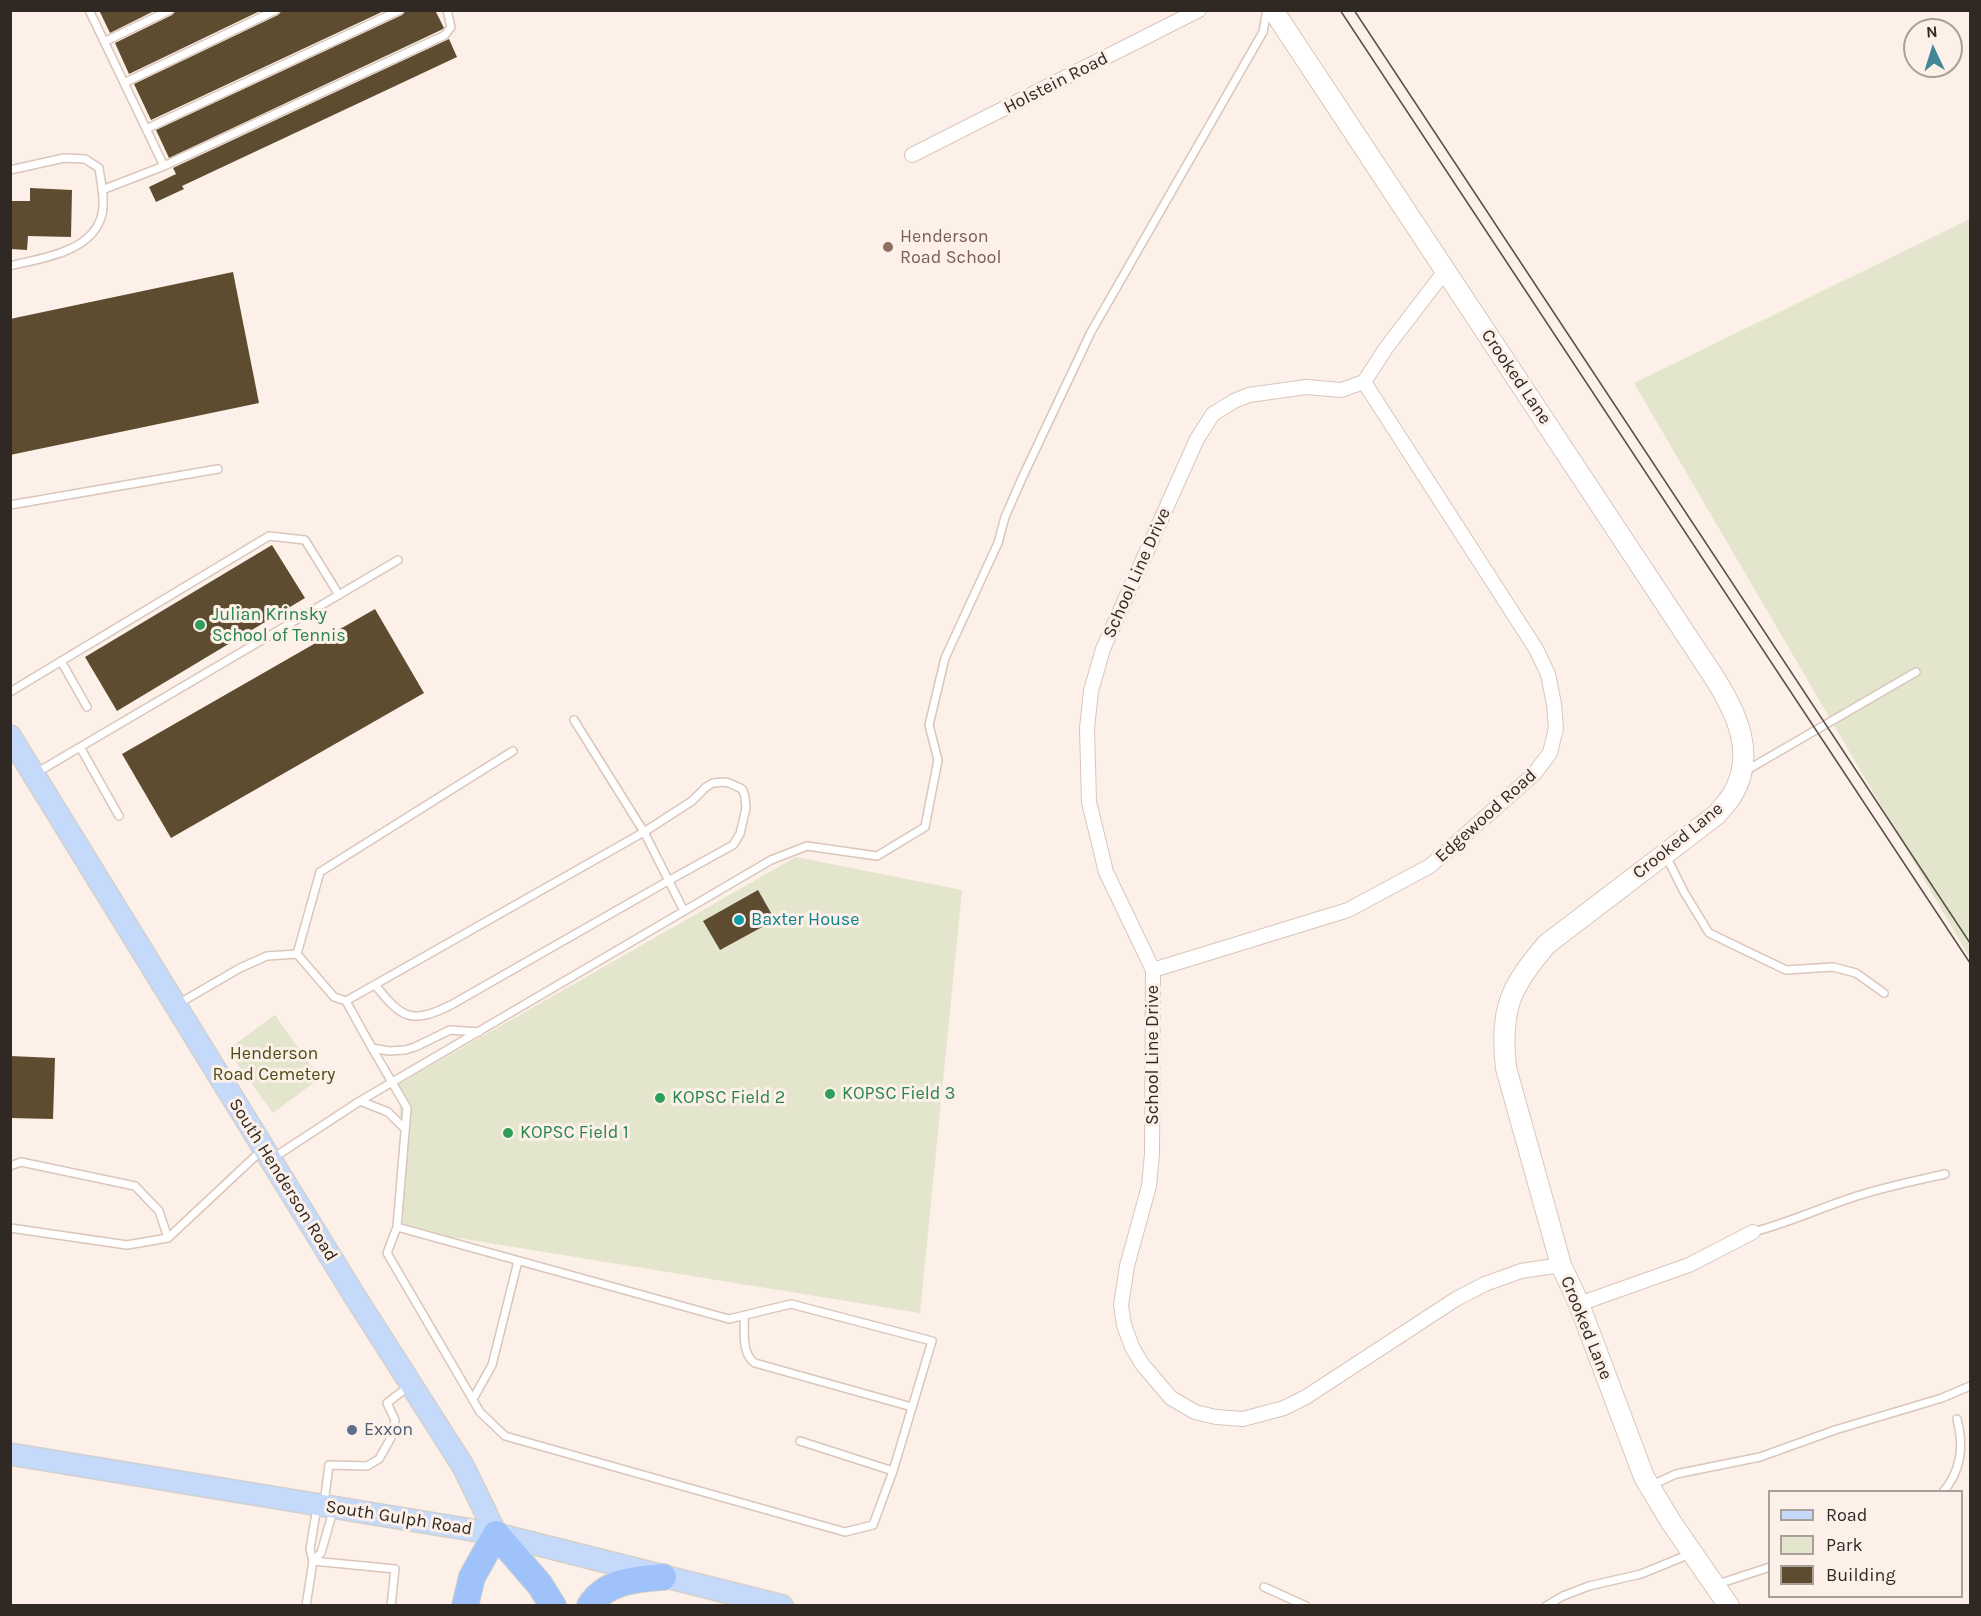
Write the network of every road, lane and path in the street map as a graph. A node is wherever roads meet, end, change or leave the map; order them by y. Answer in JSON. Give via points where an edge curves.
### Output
{"nodes":[{"id":1,"x":89,"y":10,"type":"edge"},
{"id":2,"x":170,"y":10,"type":"edge"},
{"id":3,"x":276,"y":10,"type":"edge"},
{"id":4,"x":400,"y":10,"type":"edge"},
{"id":5,"x":447,"y":10,"type":"edge"},
{"id":6,"x":1199,"y":10,"type":"edge"},
{"id":7,"x":1267,"y":10,"type":"edge"},
{"id":8,"x":1273,"y":10,"type":"edge"},
{"id":9,"x":104,"y":42,"type":"junction"},
{"id":10,"x":124,"y":83,"type":"junction"},
{"id":11,"x":146,"y":129,"type":"junction"},
{"id":12,"x":912,"y":155,"type":"dead end"},
{"id":13,"x":164,"y":166,"type":"junction"},
{"id":14,"x":10,"y":170,"type":"edge"},
{"id":15,"x":102,"y":190,"type":"junction"},
{"id":16,"x":10,"y":266,"type":"edge"},
{"id":17,"x":1445,"y":271,"type":"junction"},
{"id":18,"x":1364,"y":382,"type":"junction"},
{"id":19,"x":218,"y":469,"type":"dead end"},
{"id":20,"x":10,"y":505,"type":"edge"},
{"id":21,"x":398,"y":560,"type":"dead end"},
{"id":22,"x":339,"y":595,"type":"junction"},
{"id":23,"x":61,"y":661,"type":"junction"},
{"id":24,"x":1916,"y":672,"type":"dead end"},
{"id":25,"x":10,"y":692,"type":"edge"},
{"id":26,"x":87,"y":707,"type":"dead end"},
{"id":27,"x":574,"y":720,"type":"dead end"},
{"id":28,"x":10,"y":736,"type":"edge"},
{"id":29,"x":80,"y":747,"type":"junction"},
{"id":30,"x":513,"y":751,"type":"dead end"},
{"id":31,"x":1742,"y":773,"type":"junction"},
{"id":32,"x":34,"y":774,"type":"junction"},
{"id":33,"x":119,"y":816,"type":"dead end"},
{"id":34,"x":644,"y":832,"type":"junction"},
{"id":35,"x":1665,"y":854,"type":"junction"},
{"id":36,"x":668,"y":881,"type":"junction"},
{"id":37,"x":684,"y":911,"type":"junction"},
{"id":38,"x":297,"y":954,"type":"junction"},
{"id":39,"x":1154,"y":970,"type":"junction"},
{"id":40,"x":375,"y":985,"type":"junction"},
{"id":41,"x":1884,"y":993,"type":"dead end"},
{"id":42,"x":346,"y":1001,"type":"junction"},
{"id":43,"x":176,"y":1005,"type":"junction"},
{"id":44,"x":479,"y":1032,"type":"junction"},
{"id":45,"x":372,"y":1048,"type":"junction"},
{"id":46,"x":393,"y":1082,"type":"junction"},
{"id":47,"x":360,"y":1101,"type":"junction"},
{"id":48,"x":404,"y":1128,"type":"junction"},
{"id":49,"x":267,"y":1154,"type":"junction"},
{"id":50,"x":10,"y":1166,"type":"edge"},
{"id":51,"x":1945,"y":1174,"type":"dead end"},
{"id":52,"x":397,"y":1227,"type":"junction"},
{"id":53,"x":10,"y":1228,"type":"edge"},
{"id":54,"x":1753,"y":1232,"type":"joint"},
{"id":55,"x":168,"y":1238,"type":"junction"},
{"id":56,"x":518,"y":1261,"type":"junction"},
{"id":57,"x":1561,"y":1265,"type":"junction"},
{"id":58,"x":1579,"y":1304,"type":"junction"},
{"id":59,"x":744,"y":1316,"type":"junction"},
{"id":60,"x":411,"y":1385,"type":"junction"},
{"id":61,"x":1971,"y":1386,"type":"edge"},
{"id":62,"x":472,"y":1399,"type":"junction"},
{"id":63,"x":912,"y":1407,"type":"junction"},
{"id":64,"x":1957,"y":1419,"type":"dead end"},
{"id":65,"x":800,"y":1441,"type":"dead end"},
{"id":66,"x":10,"y":1454,"type":"edge"},
{"id":67,"x":893,"y":1471,"type":"junction"},
{"id":68,"x":1649,"y":1486,"type":"junction"},
{"id":69,"x":1944,"y":1490,"type":"edge"},
{"id":70,"x":325,"y":1506,"type":"junction"},
{"id":71,"x":496,"y":1534,"type":"junction"},
{"id":72,"x":1692,"y":1553,"type":"junction"},
{"id":73,"x":313,"y":1561,"type":"junction"},
{"id":74,"x":1768,"y":1568,"type":"edge"},
{"id":75,"x":663,"y":1577,"type":"junction"},
{"id":76,"x":1715,"y":1585,"type":"junction"},
{"id":77,"x":1264,"y":1587,"type":"dead end"},
{"id":78,"x":306,"y":1605,"type":"edge"},
{"id":79,"x":391,"y":1605,"type":"edge"},
{"id":80,"x":465,"y":1605,"type":"edge"},
{"id":81,"x":553,"y":1605,"type":"edge"},
{"id":82,"x":590,"y":1605,"type":"edge"},
{"id":83,"x":782,"y":1605,"type":"edge"},
{"id":84,"x":1306,"y":1605,"type":"edge"},
{"id":85,"x":1546,"y":1605,"type":"edge"},
{"id":86,"x":1729,"y":1605,"type":"edge"}],
"edges":[{"from":1,"to":9,"type":"lane"},
{"from":2,"to":9,"type":"lane"},
{"from":3,"to":10,"type":"lane"},
{"from":4,"to":11,"type":"lane"},
{"from":5,"to":13,"type":"lane","via":[[451,27],[445,35]]},
{"from":6,"to":12,"type":"street","name":"Holstein Road"},
{"from":7,"to":37,"type":"lane","via":[[1263,32],[1091,332],[1023,476],[998,543],[945,658],[930,725],[938,760],[925,827],[877,856],[807,846],[771,860]]},
{"from":8,"to":17,"type":"street","name":"Crooked Lane"},
{"from":9,"to":10,"type":"lane"},
{"from":10,"to":11,"type":"lane"},
{"from":11,"to":13,"type":"lane"},
{"from":13,"to":15,"type":"lane"},
{"from":14,"to":15,"type":"lane","via":[[64,158],[85,159],[99,168]]},
{"from":15,"to":16,"type":"lane","via":[[102,216],[94,232],[59,254]]},
{"from":17,"to":18,"type":"street"},
{"from":17,"to":31,"type":"street","name":"Crooked Lane","via":[[1730,701],[1744,749]]},
{"from":18,"to":39,"type":"street","name":"School Line Drive","via":[[1341,390],[1306,387],[1249,395],[1213,414],[1197,439],[1103,650],[1091,691],[1087,728],[1089,802],[1106,872]]},
{"from":18,"to":39,"type":"street","name":"Edgewood Road","via":[[1536,649],[1548,674],[1554,704],[1556,728],[1550,753],[1534,774],[1430,866],[1348,910]]},
{"from":19,"to":20,"type":"lane"},
{"from":21,"to":22,"type":"lane"},
{"from":22,"to":23,"type":"lane","via":[[305,540],[268,536]]},
{"from":22,"to":29,"type":"lane"},
{"from":23,"to":25,"type":"lane"},
{"from":23,"to":26,"type":"lane"},
{"from":24,"to":31,"type":"lane"},
{"from":27,"to":34,"type":"lane"},
{"from":28,"to":32,"type":"main road","name":"South Henderson Road"},
{"from":29,"to":32,"type":"lane"},
{"from":29,"to":33,"type":"lane"},
{"from":30,"to":38,"type":"lane","via":[[320,872]]},
{"from":31,"to":35,"type":"street","name":"Crooked Lane","via":[[1716,815]]},
{"from":32,"to":43,"type":"main road","name":"South Henderson Road"},
{"from":34,"to":36,"type":"lane"},
{"from":34,"to":36,"type":"lane","via":[[713,783],[729,783],[745,796],[744,822],[733,845]]},
{"from":34,"to":40,"type":"lane"},
{"from":35,"to":41,"type":"lane","via":[[1709,933],[1786,970],[1833,967],[1856,973]]},
{"from":35,"to":57,"type":"street","name":"Crooked Lane","via":[[1547,944],[1514,988],[1506,1011],[1506,1068]]},
{"from":36,"to":37,"type":"lane"},
{"from":36,"to":40,"type":"lane","via":[[431,1015],[402,1013]]},
{"from":37,"to":44,"type":"lane"},
{"from":38,"to":42,"type":"lane","via":[[334,997]]},
{"from":38,"to":43,"type":"lane","via":[[267,956]]},
{"from":39,"to":57,"type":"street","name":"School Line Drive","via":[[1154,1123],[1149,1186],[1127,1266],[1121,1305],[1132,1347],[1171,1398],[1196,1412],[1216,1417],[1243,1419],[1284,1408],[1475,1289],[1521,1271]]},
{"from":40,"to":42,"type":"lane"},
{"from":42,"to":45,"type":"lane"},
{"from":43,"to":49,"type":"main road","name":"South Henderson Road"},
{"from":44,"to":45,"type":"lane","via":[[450,1030],[405,1050]]},
{"from":44,"to":46,"type":"lane"},
{"from":45,"to":46,"type":"lane"},
{"from":46,"to":47,"type":"lane"},
{"from":46,"to":48,"type":"lane","via":[[407,1108]]},
{"from":47,"to":48,"type":"lane","via":[[388,1112]]},
{"from":47,"to":49,"type":"lane"},
{"from":48,"to":52,"type":"lane"},
{"from":49,"to":55,"type":"lane"},
{"from":49,"to":60,"type":"main road","name":"South Henderson Road"},
{"from":50,"to":55,"type":"lane","via":[[21,1162],[135,1186],[159,1210]]},
{"from":51,"to":54,"type":"lane","via":[[1896,1184]]},
{"from":52,"to":56,"type":"lane"},
{"from":52,"to":62,"type":"lane","via":[[387,1253]]},
{"from":53,"to":55,"type":"lane","via":[[127,1245]]},
{"from":54,"to":58,"type":"street","via":[[1689,1265]]},
{"from":56,"to":59,"type":"lane","via":[[729,1319]]},
{"from":56,"to":62,"type":"lane","via":[[492,1365]]},
{"from":57,"to":58,"type":"street","name":"Crooked Lane"},
{"from":58,"to":68,"type":"street","name":"Crooked Lane"},
{"from":59,"to":63,"type":"lane","via":[[746,1352],[755,1363]]},
{"from":59,"to":63,"type":"lane","via":[[791,1304],[932,1341]]},
{"from":60,"to":70,"type":"lane","via":[[387,1403],[395,1420],[392,1436],[379,1459],[367,1466],[329,1466]]},
{"from":60,"to":71,"type":"main road","name":"South Henderson Road","via":[[463,1466]]},
{"from":61,"to":68,"type":"lane","via":[[1760,1457],[1676,1474]]},
{"from":62,"to":67,"type":"lane","via":[[505,1436],[844,1532],[873,1525]]},
{"from":63,"to":67,"type":"lane"},
{"from":64,"to":69,"type":"lane","via":[[1962,1439],[1959,1464]]},
{"from":65,"to":67,"type":"lane"},
{"from":66,"to":70,"type":"main road","name":"South Gulph Road"},
{"from":68,"to":72,"type":"street","name":"Crooked Lane"},
{"from":70,"to":71,"type":"main road","name":"South Gulph Road"},
{"from":70,"to":73,"type":"lane","via":[[310,1549]]},
{"from":70,"to":73,"type":"lane","via":[[321,1553]]},
{"from":71,"to":75,"type":"main road","name":"South Gulph Road"},
{"from":71,"to":80,"type":"highway","via":[[472,1577]]},
{"from":71,"to":81,"type":"highway"},
{"from":72,"to":76,"type":"street","name":"Crooked Lane"},
{"from":72,"to":85,"type":"lane","via":[[1641,1574],[1589,1586]]},
{"from":73,"to":78,"type":"lane"},
{"from":73,"to":79,"type":"lane","via":[[395,1569]]},
{"from":74,"to":76,"type":"lane"},
{"from":75,"to":82,"type":"highway","via":[[604,1590]]},
{"from":75,"to":83,"type":"main road","name":"South Gulph Road"},
{"from":76,"to":86,"type":"street","name":"Crooked Lane"},
{"from":77,"to":84,"type":"lane"}]}
